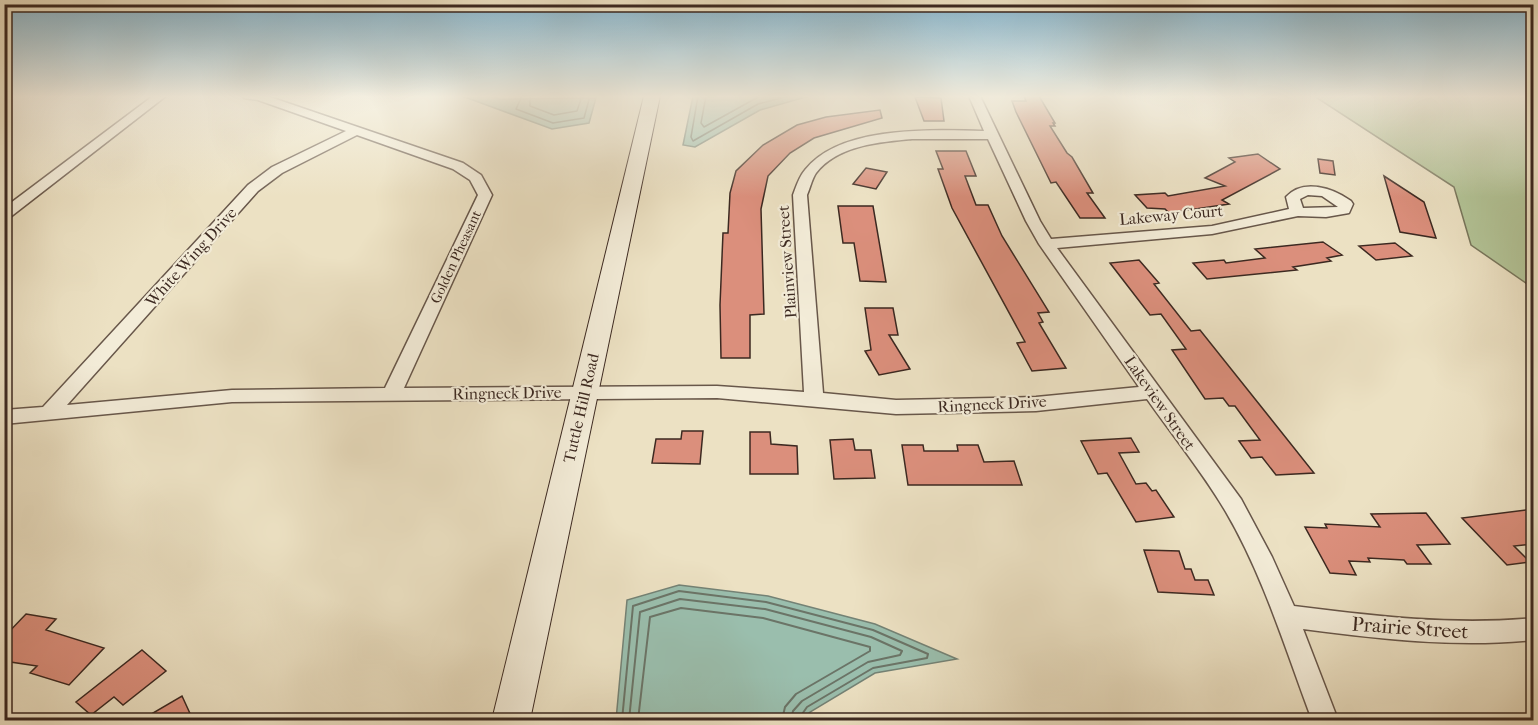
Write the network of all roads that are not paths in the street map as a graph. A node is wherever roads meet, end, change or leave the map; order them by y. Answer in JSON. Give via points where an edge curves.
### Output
{"nodes":[{"id":1,"x":116,"y":130,"type":"edge"},
{"id":2,"x":353,"y":130,"type":"edge"},
{"id":3,"x":644,"y":130,"type":"edge"},
{"id":4,"x":990,"y":130,"type":"edge"},
{"id":5,"x":356,"y":131,"type":"junction"},
{"id":6,"x":993,"y":135,"type":"junction"},
{"id":7,"x":1298,"y":212,"type":"dead end"},
{"id":8,"x":4,"y":215,"type":"edge"},
{"id":9,"x":1047,"y":244,"type":"junction"},
{"id":10,"x":585,"y":392,"type":"junction"},
{"id":11,"x":1152,"y":392,"type":"junction"},
{"id":12,"x":392,"y":394,"type":"junction"},
{"id":13,"x":814,"y":399,"type":"junction"},
{"id":14,"x":48,"y":413,"type":"junction"},
{"id":15,"x":4,"y":417,"type":"edge"},
{"id":16,"x":1286,"y":616,"type":"junction"},
{"id":17,"x":1533,"y":629,"type":"edge"},
{"id":18,"x":511,"y":720,"type":"edge"},
{"id":19,"x":1325,"y":720,"type":"edge"}],
"edges":[{"from":1,"to":8,"type":"street"},
{"from":2,"to":5,"type":"street","name":"Golden Pheasant"},
{"from":3,"to":10,"type":"main road","name":"Tuttle Hill Road"},
{"from":4,"to":6,"type":"street","name":"Lakeview Street"},
{"from":5,"to":12,"type":"street","name":"Golden Pheasant","via":[[459,166],[476,178],[484,195]]},
{"from":5,"to":14,"type":"street","name":"White Wing Drive","via":[[277,170],[253,188]]},
{"from":6,"to":9,"type":"street","name":"Lakeview Street"},
{"from":6,"to":13,"type":"street","name":"Plainview Street","via":[[907,135],[865,142],[827,157],[806,177],[800,195]]},
{"from":7,"to":9,"type":"street","name":"Lakeway Court","via":[[1212,230]]},
{"from":9,"to":11,"type":"street","name":"Lakeview Street"},
{"from":10,"to":12,"type":"street","name":"Ringneck Drive"},
{"from":10,"to":13,"type":"street","name":"Ringneck Drive","via":[[717,392]]},
{"from":10,"to":18,"type":"main road","name":"Tuttle Hill Road"},
{"from":11,"to":13,"type":"street","name":"Ringneck Drive","via":[[974,407],[896,407]]},
{"from":11,"to":16,"type":"street","name":"Lakeview Street","via":[[1233,505],[1265,564]]},
{"from":12,"to":14,"type":"street","name":"Ringneck Drive","via":[[232,396]]},
{"from":14,"to":15,"type":"street","name":"Ringneck Drive"},
{"from":16,"to":17,"type":"street","name":"Prairie Street","via":[[1437,632]]},
{"from":16,"to":19,"type":"street","name":"Lakeview Street"}]}
